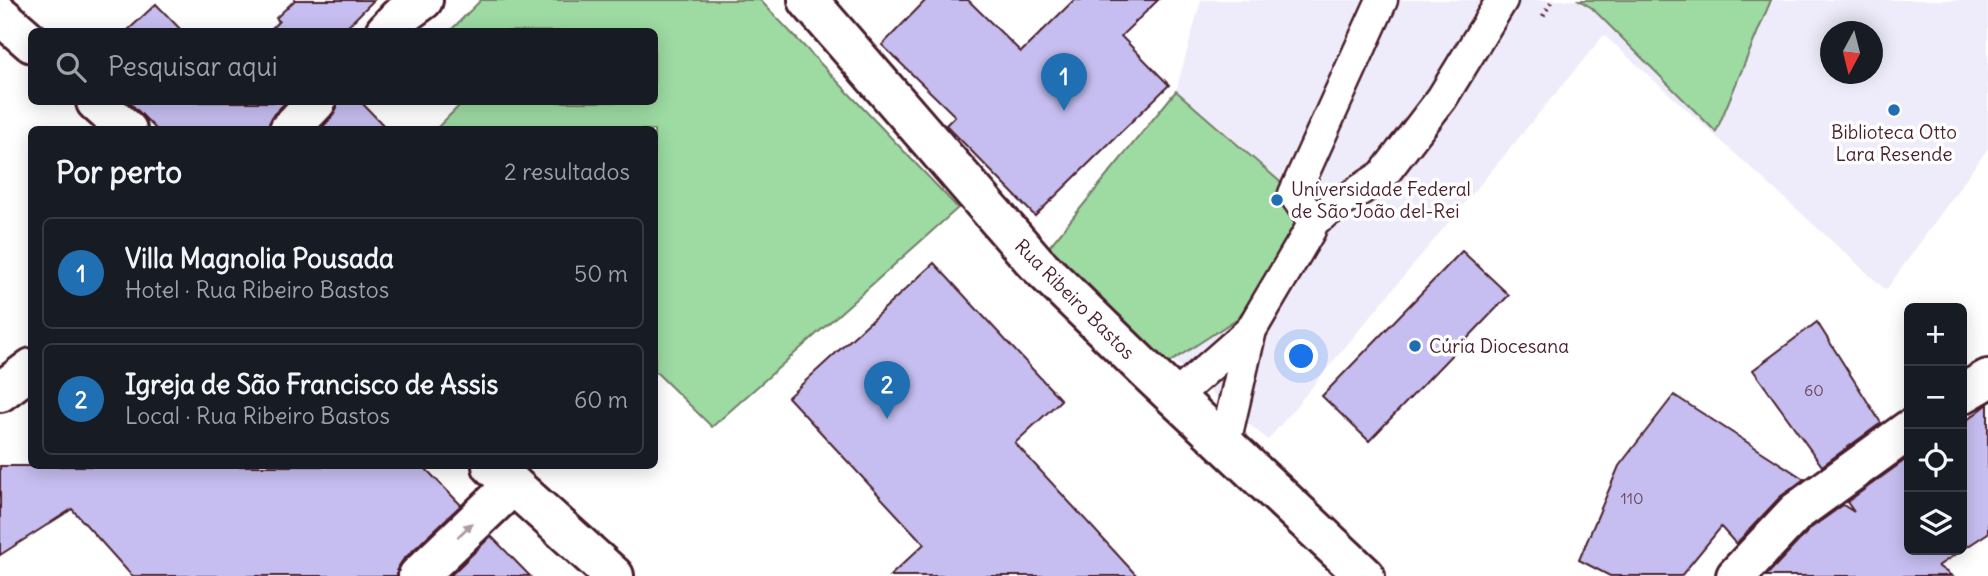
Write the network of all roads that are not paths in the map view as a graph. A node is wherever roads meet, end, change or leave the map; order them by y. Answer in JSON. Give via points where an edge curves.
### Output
{"nodes":[{"id":1,"x":423,"y":0,"type":"edge"},
{"id":2,"x":808,"y":0,"type":"edge"},
{"id":3,"x":1382,"y":0,"type":"edge"},
{"id":4,"x":1502,"y":0,"type":"edge"},
{"id":5,"x":0,"y":15,"type":"edge"},
{"id":6,"x":389,"y":28,"type":"edge"},
{"id":7,"x":28,"y":40,"type":"edge"},
{"id":8,"x":99,"y":105,"type":"edge"},
{"id":9,"x":313,"y":105,"type":"edge"},
{"id":10,"x":123,"y":126,"type":"edge"},
{"id":11,"x":293,"y":126,"type":"edge"},
{"id":12,"x":1313,"y":221,"type":"junction"},
{"id":13,"x":1251,"y":331,"type":"junction"},
{"id":14,"x":28,"y":371,"type":"edge"},
{"id":15,"x":1988,"y":379,"type":"edge"},
{"id":16,"x":1967,"y":391,"type":"edge"},
{"id":17,"x":0,"y":392,"type":"edge"},
{"id":18,"x":1176,"y":396,"type":"junction"},
{"id":19,"x":1904,"y":434,"type":"edge"},
{"id":20,"x":1225,"y":443,"type":"junction"},
{"id":21,"x":502,"y":475,"type":"edge"},
{"id":22,"x":418,"y":576,"type":"edge"},
{"id":23,"x":614,"y":576,"type":"edge"},
{"id":24,"x":1365,"y":576,"type":"edge"},
{"id":25,"x":1736,"y":576,"type":"edge"}],
"edges":[{"from":1,"to":6,"type":"main road"},
{"from":2,"to":18,"type":"main road","name":"Rua Ribeiro Bastos","via":[[1035,261]]},
{"from":3,"to":12,"type":"lane","via":[[1294,194]]},
{"from":4,"to":12,"type":"lane","via":[[1442,98],[1383,175]]},
{"from":5,"to":7,"type":"main road"},
{"from":8,"to":10,"type":"main road"},
{"from":9,"to":11,"type":"main road"},
{"from":12,"to":13,"type":"lane"},
{"from":13,"to":18,"type":"lane"},
{"from":13,"to":20,"type":"lane"},
{"from":14,"to":17,"type":"main road"},
{"from":15,"to":16,"type":"main road"},
{"from":18,"to":20,"type":"main road","name":"Rua Ribeiro Bastos"},
{"from":19,"to":25,"type":"main road","via":[[1796,512]]},
{"from":20,"to":24,"type":"main road","name":"Rua Ribeiro Bastos"},
{"from":22,"to":21,"type":"main road","one_way":true},
{"from":21,"to":23,"type":"main road"}]}
